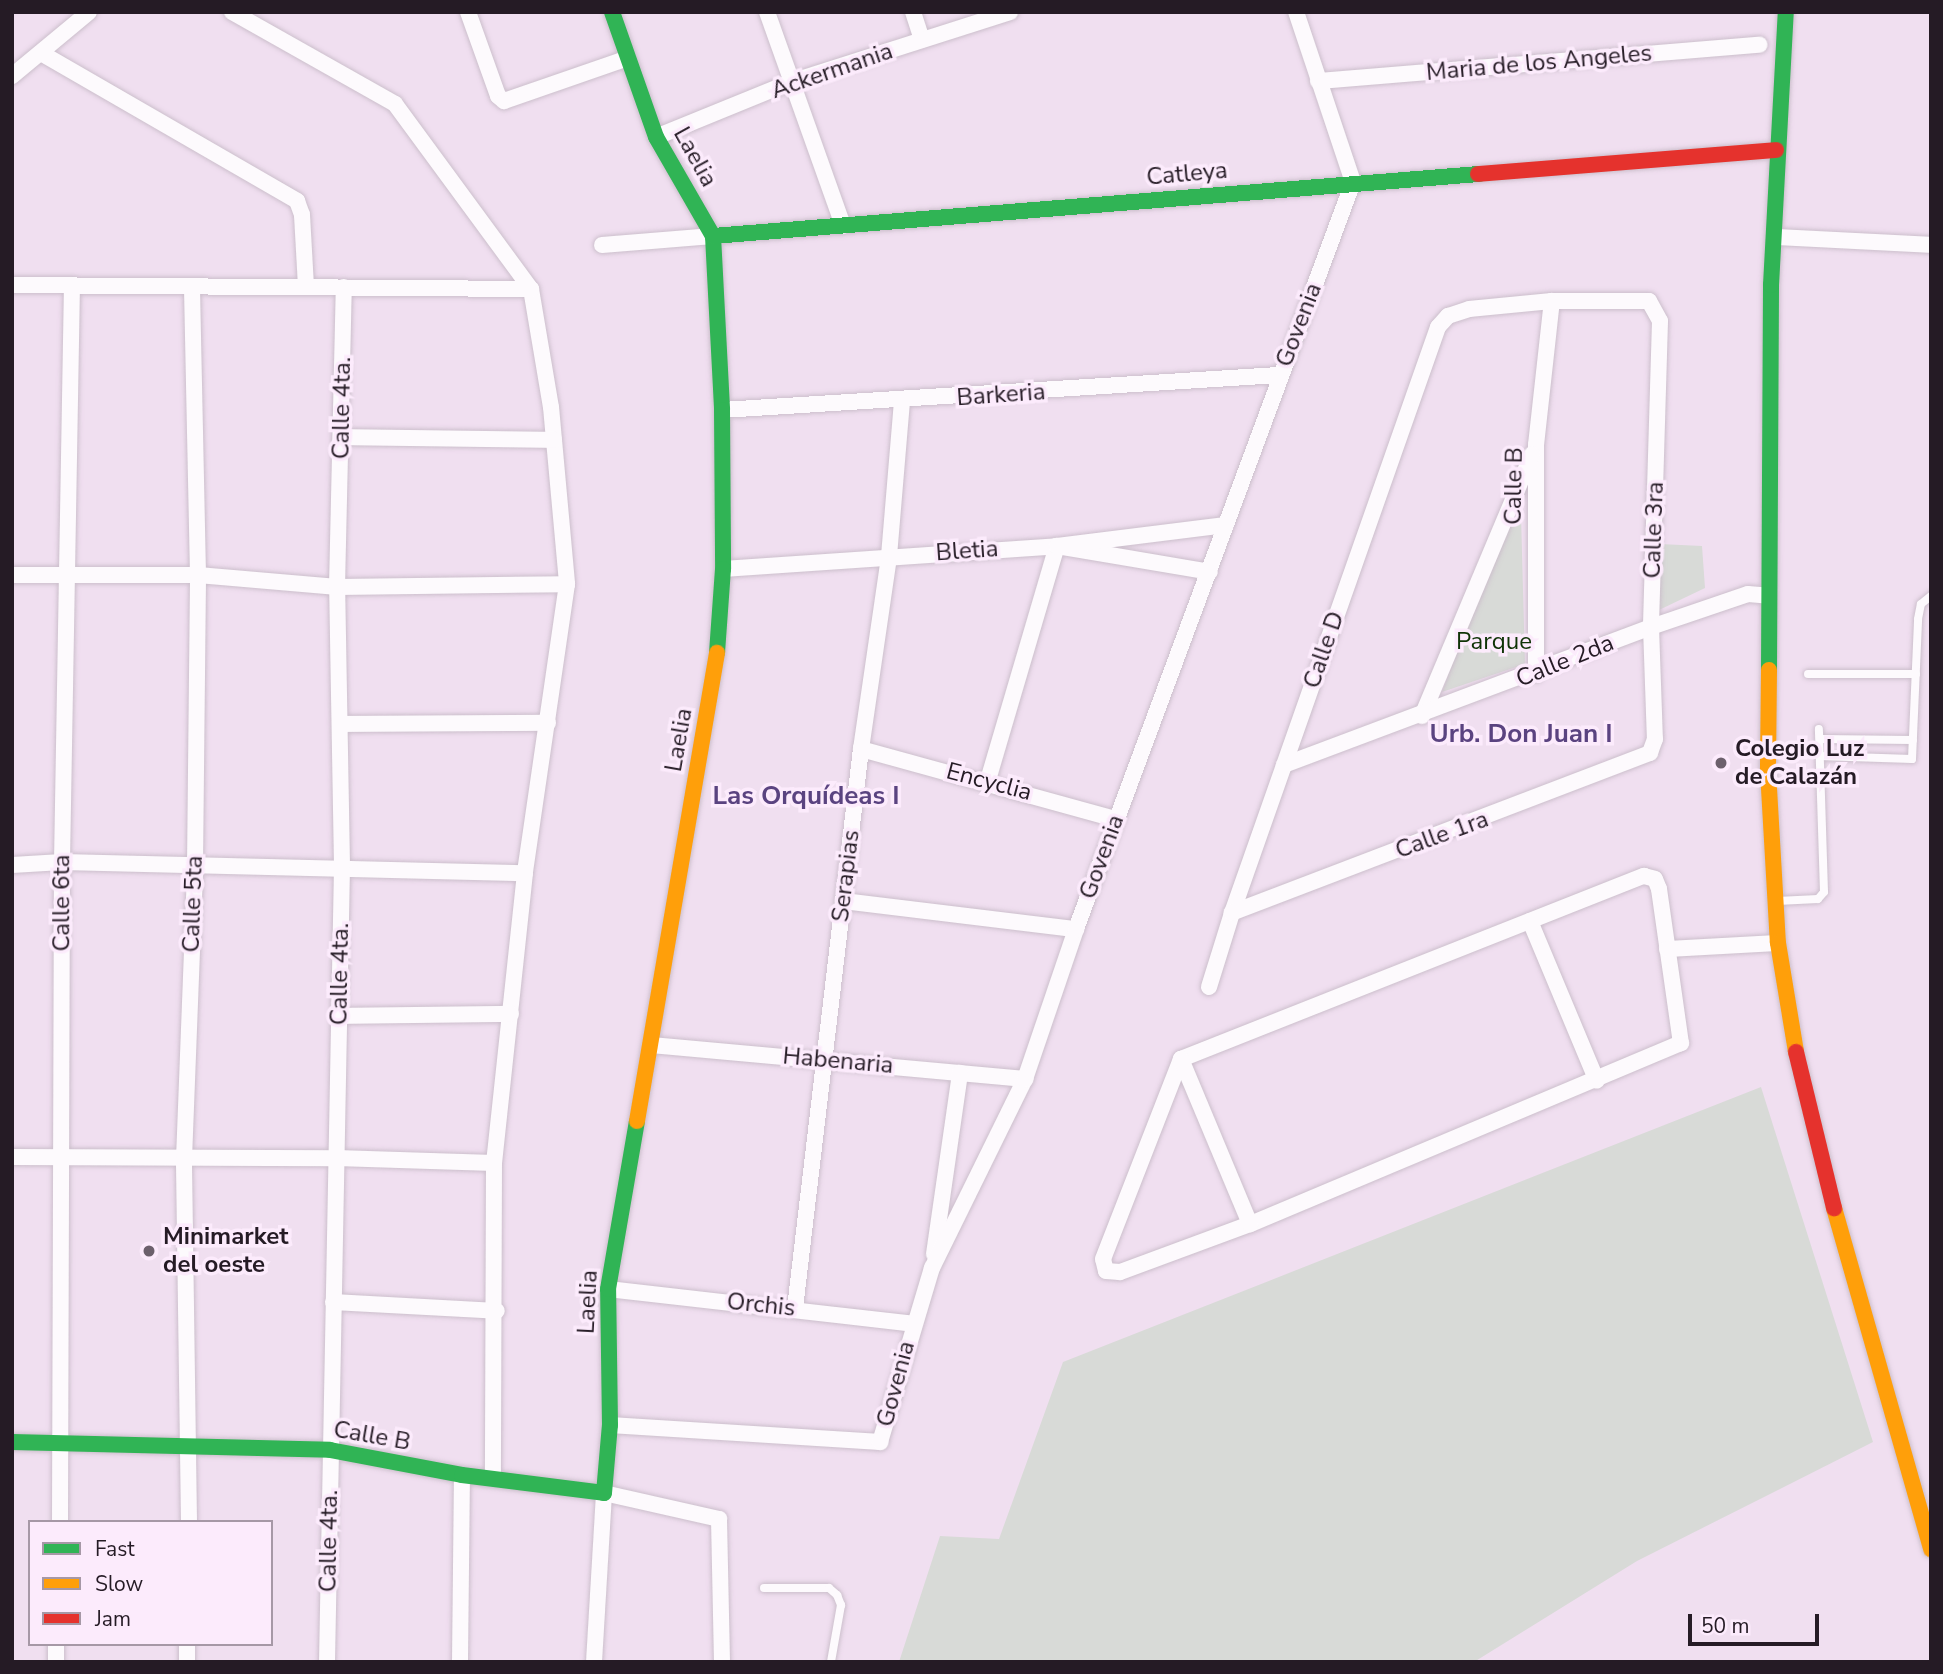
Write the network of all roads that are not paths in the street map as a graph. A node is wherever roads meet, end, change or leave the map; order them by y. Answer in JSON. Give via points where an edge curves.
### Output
{"nodes":[{"id":1,"x":89,"y":12,"type":"edge"},
{"id":2,"x":233,"y":12,"type":"edge"},
{"id":3,"x":468,"y":12,"type":"edge"},
{"id":4,"x":612,"y":12,"type":"edge"},
{"id":5,"x":766,"y":12,"type":"edge"},
{"id":6,"x":913,"y":12,"type":"edge"},
{"id":7,"x":1010,"y":12,"type":"edge"},
{"id":8,"x":1296,"y":12,"type":"edge"},
{"id":9,"x":1786,"y":12,"type":"edge"},
{"id":10,"x":922,"y":40,"type":"junction"},
{"id":11,"x":1760,"y":45,"type":"dead end"},
{"id":12,"x":41,"y":53,"type":"junction"},
{"id":13,"x":628,"y":58,"type":"junction"},
{"id":14,"x":12,"y":76,"type":"edge"},
{"id":15,"x":1318,"y":81,"type":"junction"},
{"id":16,"x":791,"y":82,"type":"junction"},
{"id":17,"x":656,"y":137,"type":"junction"},
{"id":18,"x":1776,"y":150,"type":"junction"},
{"id":19,"x":1353,"y":182,"type":"junction"},
{"id":20,"x":843,"y":226,"type":"junction"},
{"id":21,"x":713,"y":236,"type":"junction"},
{"id":22,"x":1775,"y":237,"type":"junction"},
{"id":23,"x":602,"y":245,"type":"dead end"},
{"id":24,"x":1931,"y":245,"type":"edge"},
{"id":25,"x":12,"y":285,"type":"edge"},
{"id":26,"x":72,"y":285,"type":"junction"},
{"id":27,"x":192,"y":286,"type":"junction"},
{"id":28,"x":306,"y":287,"type":"junction"},
{"id":29,"x":344,"y":287,"type":"junction"},
{"id":30,"x":531,"y":289,"type":"junction"},
{"id":31,"x":1552,"y":300,"type":"junction"},
{"id":32,"x":1279,"y":375,"type":"junction"},
{"id":33,"x":902,"y":402,"type":"junction"},
{"id":34,"x":722,"y":410,"type":"junction"},
{"id":35,"x":341,"y":437,"type":"junction"},
{"id":36,"x":554,"y":440,"type":"junction"},
{"id":37,"x":1536,"y":445,"type":"junction"},
{"id":38,"x":1226,"y":525,"type":"junction"},
{"id":39,"x":1057,"y":546,"type":"junction"},
{"id":40,"x":889,"y":556,"type":"junction"},
{"id":41,"x":723,"y":569,"type":"junction"},
{"id":42,"x":1210,"y":572,"type":"junction"},
{"id":43,"x":65,"y":573,"type":"junction"},
{"id":44,"x":12,"y":575,"type":"edge"},
{"id":45,"x":198,"y":575,"type":"junction"},
{"id":46,"x":567,"y":584,"type":"junction"},
{"id":47,"x":337,"y":587,"type":"junction"},
{"id":48,"x":1769,"y":596,"type":"junction"},
{"id":49,"x":1931,"y":596,"type":"edge"},
{"id":50,"x":1651,"y":627,"type":"junction"},
{"id":51,"x":1536,"y":674,"type":"junction"},
{"id":52,"x":1808,"y":674,"type":"dead end"},
{"id":53,"x":1916,"y":674,"type":"junction"},
{"id":54,"x":1422,"y":716,"type":"junction"},
{"id":55,"x":548,"y":723,"type":"junction"},
{"id":56,"x":340,"y":724,"type":"junction"},
{"id":57,"x":1819,"y":729,"type":"dead end"},
{"id":58,"x":1820,"y":739,"type":"junction"},
{"id":59,"x":1913,"y":740,"type":"junction"},
{"id":60,"x":861,"y":749,"type":"junction"},
{"id":61,"x":1650,"y":753,"type":"joint"},
{"id":62,"x":1820,"y":756,"type":"junction"},
{"id":63,"x":1284,"y":765,"type":"junction"},
{"id":64,"x":989,"y":780,"type":"junction"},
{"id":65,"x":1116,"y":819,"type":"junction"},
{"id":66,"x":62,"y":862,"type":"junction"},
{"id":67,"x":12,"y":865,"type":"edge"},
{"id":68,"x":195,"y":866,"type":"junction"},
{"id":69,"x":342,"y":866,"type":"junction"},
{"id":70,"x":525,"y":873,"type":"junction"},
{"id":71,"x":843,"y":901,"type":"junction"},
{"id":72,"x":1774,"y":901,"type":"junction"},
{"id":73,"x":1232,"y":913,"type":"junction"},
{"id":74,"x":1530,"y":921,"type":"junction"},
{"id":75,"x":1076,"y":929,"type":"junction"},
{"id":76,"x":1778,"y":943,"type":"junction"},
{"id":77,"x":1667,"y":950,"type":"junction"},
{"id":78,"x":1209,"y":987,"type":"dead end"},
{"id":79,"x":511,"y":1014,"type":"junction"},
{"id":80,"x":339,"y":1016,"type":"junction"},
{"id":81,"x":651,"y":1045,"type":"junction"},
{"id":82,"x":1181,"y":1059,"type":"junction"},
{"id":83,"x":824,"y":1060,"type":"junction"},
{"id":84,"x":960,"y":1073,"type":"junction"},
{"id":85,"x":1025,"y":1079,"type":"junction"},
{"id":86,"x":1597,"y":1081,"type":"junction"},
{"id":87,"x":12,"y":1157,"type":"edge"},
{"id":88,"x":62,"y":1158,"type":"junction"},
{"id":89,"x":336,"y":1158,"type":"junction"},
{"id":90,"x":184,"y":1159,"type":"junction"},
{"id":91,"x":494,"y":1163,"type":"junction"},
{"id":92,"x":1250,"y":1224,"type":"junction"},
{"id":93,"x":932,"y":1268,"type":"junction"},
{"id":94,"x":608,"y":1289,"type":"junction"},
{"id":95,"x":333,"y":1302,"type":"junction"},
{"id":96,"x":795,"y":1308,"type":"junction"},
{"id":97,"x":497,"y":1311,"type":"junction"},
{"id":98,"x":913,"y":1324,"type":"junction"},
{"id":99,"x":610,"y":1425,"type":"junction"},
{"id":100,"x":12,"y":1442,"type":"edge"},
{"id":101,"x":62,"y":1442,"type":"junction"},
{"id":102,"x":191,"y":1447,"type":"junction"},
{"id":103,"x":330,"y":1450,"type":"junction"},
{"id":104,"x":462,"y":1475,"type":"junction"},
{"id":105,"x":493,"y":1478,"type":"junction"},
{"id":106,"x":604,"y":1493,"type":"junction"},
{"id":107,"x":60,"y":1520,"type":"edge"},
{"id":108,"x":189,"y":1520,"type":"edge"},
{"id":109,"x":1931,"y":1549,"type":"edge"},
{"id":110,"x":764,"y":1588,"type":"dead end"},
{"id":111,"x":327,"y":1662,"type":"edge"},
{"id":112,"x":460,"y":1662,"type":"edge"},
{"id":113,"x":594,"y":1662,"type":"edge"},
{"id":114,"x":722,"y":1662,"type":"edge"},
{"id":115,"x":831,"y":1662,"type":"edge"}],
"edges":[{"from":1,"to":12,"type":"street"},
{"from":2,"to":30,"type":"street","via":[[395,104]]},
{"from":3,"to":13,"type":"street","via":[[498,96],[504,100]]},
{"from":4,"to":13,"type":"street","name":"Laelia"},
{"from":5,"to":16,"type":"street"},
{"from":6,"to":10,"type":"street"},
{"from":7,"to":10,"type":"street","name":"Ackermania"},
{"from":8,"to":15,"type":"street"},
{"from":9,"to":18,"type":"street"},
{"from":10,"to":16,"type":"street","name":"Ackermania"},
{"from":11,"to":15,"type":"street","name":"Maria de los Angeles"},
{"from":12,"to":14,"type":"street"},
{"from":12,"to":28,"type":"street","via":[[297,201],[302,215]]},
{"from":13,"to":17,"type":"street","name":"Laelia"},
{"from":15,"to":19,"type":"street"},
{"from":16,"to":17,"type":"street","name":"Ackermania"},
{"from":16,"to":20,"type":"street"},
{"from":17,"to":21,"type":"street","name":"Laelia"},
{"from":18,"to":19,"type":"street","name":"Catleya"},
{"from":18,"to":22,"type":"street"},
{"from":19,"to":20,"type":"street","name":"Catleya"},
{"from":19,"to":32,"type":"street","name":"Govenia"},
{"from":20,"to":21,"type":"street","name":"Catleya"},
{"from":21,"to":23,"type":"street","name":"Catleya"},
{"from":21,"to":34,"type":"street","name":"Laelia"},
{"from":22,"to":24,"type":"street"},
{"from":22,"to":48,"type":"street"},
{"from":25,"to":26,"type":"street"},
{"from":26,"to":27,"type":"street"},
{"from":26,"to":43,"type":"street","name":"Calle 6ta"},
{"from":27,"to":28,"type":"street"},
{"from":27,"to":45,"type":"street","name":"Calle 5ta"},
{"from":28,"to":29,"type":"street"},
{"from":29,"to":30,"type":"street"},
{"from":29,"to":35,"type":"street","name":"Calle 4ta."},
{"from":30,"to":36,"type":"street"},
{"from":31,"to":37,"type":"street","name":"Calle B"},
{"from":31,"to":50,"type":"street","name":"Calle 3ra","via":[[1640,299],[1655,306],[1660,321]]},
{"from":31,"to":63,"type":"street","name":"Calle D","via":[[1469,309],[1448,316],[1431,343]]},
{"from":32,"to":33,"type":"street","name":"Barkeria"},
{"from":32,"to":38,"type":"street","name":"Govenia"},
{"from":33,"to":34,"type":"street","name":"Barkeria"},
{"from":33,"to":40,"type":"street","name":"Serapias"},
{"from":34,"to":41,"type":"street","name":"Laelia"},
{"from":35,"to":36,"type":"street"},
{"from":35,"to":47,"type":"street","name":"Calle 4ta."},
{"from":36,"to":46,"type":"street"},
{"from":37,"to":51,"type":"street","name":"Calle B"},
{"from":37,"to":54,"type":"street"},
{"from":38,"to":39,"type":"street"},
{"from":38,"to":42,"type":"street","name":"Govenia"},
{"from":39,"to":40,"type":"street","name":"Bletia"},
{"from":39,"to":42,"type":"street","name":"Bletia"},
{"from":39,"to":64,"type":"street"},
{"from":40,"to":41,"type":"street","name":"Bletia"},
{"from":40,"to":60,"type":"street","name":"Serapias"},
{"from":41,"to":81,"type":"street","name":"Laelia","via":[[718,648]]},
{"from":42,"to":65,"type":"street","name":"Govenia"},
{"from":43,"to":44,"type":"street"},
{"from":43,"to":45,"type":"street"},
{"from":43,"to":66,"type":"street","name":"Calle 6ta"},
{"from":45,"to":47,"type":"street"},
{"from":45,"to":68,"type":"street","name":"Calle 5ta"},
{"from":46,"to":47,"type":"street"},
{"from":46,"to":55,"type":"street"},
{"from":47,"to":56,"type":"street","name":"Calle 4ta."},
{"from":48,"to":50,"type":"street","name":"Calle 2da","via":[[1748,594]]},
{"from":48,"to":72,"type":"street","via":[[1768,771]]},
{"from":49,"to":53,"type":"lane","via":[[1921,604],[1917,619]]},
{"from":50,"to":51,"type":"street","name":"Calle 2da"},
{"from":50,"to":61,"type":"street","name":"Calle 3ra","via":[[1655,739]]},
{"from":51,"to":54,"type":"street","name":"Calle 2da"},
{"from":52,"to":53,"type":"lane"},
{"from":53,"to":59,"type":"lane"},
{"from":54,"to":63,"type":"street","name":"Calle 2da"},
{"from":55,"to":56,"type":"street"},
{"from":55,"to":70,"type":"street"},
{"from":56,"to":69,"type":"street","name":"Calle 4ta."},
{"from":57,"to":58,"type":"lane"},
{"from":58,"to":59,"type":"lane"},
{"from":58,"to":62,"type":"lane"},
{"from":59,"to":62,"type":"lane","via":[[1912,759]]},
{"from":60,"to":64,"type":"street","name":"Encyclia"},
{"from":60,"to":71,"type":"street","name":"Serapias"},
{"from":61,"to":73,"type":"street","name":"Calle 1ra"},
{"from":62,"to":72,"type":"lane","via":[[1825,892],[1818,899]]},
{"from":63,"to":73,"type":"street","name":"Calle D"},
{"from":64,"to":65,"type":"street","name":"Encyclia"},
{"from":65,"to":75,"type":"street","name":"Govenia"},
{"from":66,"to":67,"type":"street"},
{"from":66,"to":68,"type":"street"},
{"from":66,"to":88,"type":"street","name":"Calle 6ta"},
{"from":68,"to":69,"type":"street"},
{"from":68,"to":90,"type":"street","name":"Calle 5ta"},
{"from":69,"to":70,"type":"street"},
{"from":69,"to":80,"type":"street","name":"Calle 4ta."},
{"from":70,"to":79,"type":"street"},
{"from":71,"to":75,"type":"street"},
{"from":71,"to":83,"type":"street","name":"Serapias"},
{"from":72,"to":76,"type":"street"},
{"from":73,"to":78,"type":"street","name":"Calle D"},
{"from":74,"to":77,"type":"street","via":[[1644,876],[1655,879],[1659,889]]},
{"from":74,"to":82,"type":"street"},
{"from":74,"to":86,"type":"street"},
{"from":75,"to":85,"type":"street","name":"Govenia"},
{"from":76,"to":77,"type":"street"},
{"from":76,"to":109,"type":"street","via":[[1811,1123]]},
{"from":77,"to":86,"type":"street","via":[[1681,1043]]},
{"from":79,"to":80,"type":"street"},
{"from":79,"to":91,"type":"street"},
{"from":80,"to":89,"type":"street","name":"Calle 4ta."},
{"from":81,"to":83,"type":"street","name":"Habenaria"},
{"from":81,"to":94,"type":"street","name":"Laelia"},
{"from":82,"to":92,"type":"street"},
{"from":82,"to":92,"type":"street","via":[[1103,1259],[1105,1271],[1120,1272]]},
{"from":83,"to":84,"type":"street","name":"Habenaria"},
{"from":83,"to":96,"type":"street","name":"Serapias"},
{"from":84,"to":85,"type":"street","name":"Habenaria"},
{"from":84,"to":93,"type":"street"},
{"from":85,"to":93,"type":"street","name":"Govenia"},
{"from":86,"to":92,"type":"street"},
{"from":87,"to":88,"type":"street"},
{"from":88,"to":90,"type":"street"},
{"from":88,"to":101,"type":"street","name":"Calle 6ta"},
{"from":89,"to":90,"type":"street"},
{"from":89,"to":91,"type":"street"},
{"from":89,"to":95,"type":"street","name":"Calle 4ta."},
{"from":90,"to":102,"type":"street","name":"Calle 5ta"},
{"from":91,"to":97,"type":"street"},
{"from":93,"to":98,"type":"street","name":"Govenia"},
{"from":94,"to":96,"type":"street","name":"Orchis"},
{"from":94,"to":99,"type":"street","name":"Laelia"},
{"from":95,"to":97,"type":"street"},
{"from":95,"to":103,"type":"street","name":"Calle 4ta."},
{"from":96,"to":98,"type":"street","name":"Orchis"},
{"from":97,"to":105,"type":"street"},
{"from":98,"to":99,"type":"street","name":"Govenia","via":[[880,1442]]},
{"from":99,"to":106,"type":"street","name":"Laelia"},
{"from":100,"to":101,"type":"street","name":"Calle B"},
{"from":101,"to":102,"type":"street","name":"Calle B"},
{"from":101,"to":107,"type":"street","name":"Calle 6ta"},
{"from":102,"to":103,"type":"street","name":"Calle B"},
{"from":102,"to":108,"type":"street","name":"Calle 5ta"},
{"from":103,"to":104,"type":"street","name":"Calle B"},
{"from":103,"to":111,"type":"street","name":"Calle 4ta."},
{"from":104,"to":105,"type":"street","name":"Calle B"},
{"from":104,"to":112,"type":"street"},
{"from":105,"to":106,"type":"street","name":"Calle B"},
{"from":106,"to":113,"type":"street"},
{"from":106,"to":114,"type":"street","name":"Calle B","via":[[719,1519]]},
{"from":110,"to":115,"type":"lane","via":[[829,1588],[837,1595],[841,1605]]}]}
